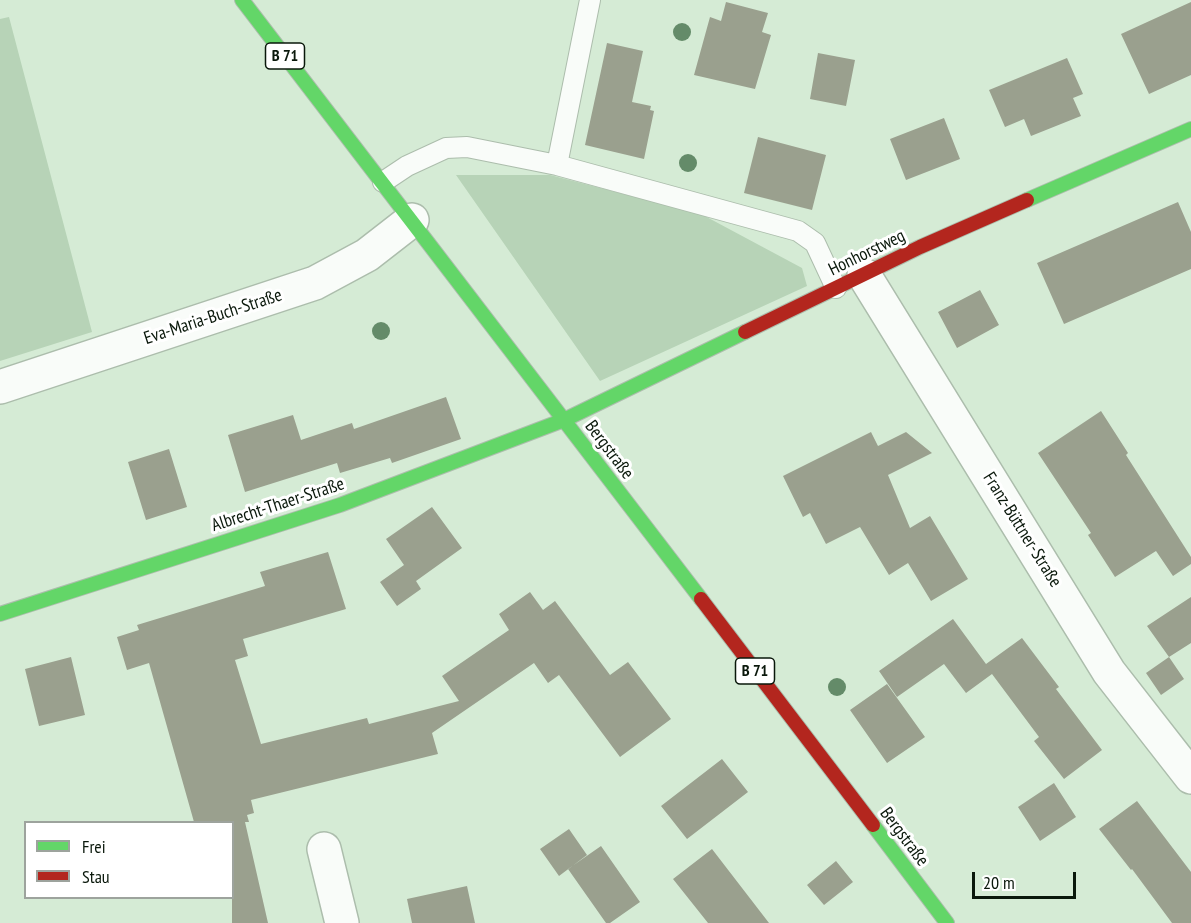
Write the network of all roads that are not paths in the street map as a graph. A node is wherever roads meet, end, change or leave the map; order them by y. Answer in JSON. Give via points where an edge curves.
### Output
{"nodes":[{"id":1,"x":242,"y":0,"type":"edge"},
{"id":2,"x":590,"y":0,"type":"edge"},
{"id":3,"x":1191,"y":129,"type":"edge"},
{"id":4,"x":556,"y":165,"type":"junction"},
{"id":5,"x":383,"y":182,"type":"junction"},
{"id":6,"x":412,"y":219,"type":"junction"},
{"id":7,"x":850,"y":281,"type":"junction"},
{"id":8,"x":0,"y":387,"type":"edge"},
{"id":9,"x":564,"y":420,"type":"junction"},
{"id":10,"x":0,"y":614,"type":"edge"},
{"id":11,"x":1191,"y":777,"type":"edge"},
{"id":12,"x":324,"y":849,"type":"dead end"},
{"id":13,"x":342,"y":923,"type":"edge"},
{"id":14,"x":947,"y":923,"type":"edge"}],
"edges":[{"from":1,"to":5,"type":"street","name":"Bergstraße","number":"B 71"},
{"from":2,"to":4,"type":"lane"},
{"from":3,"to":7,"type":"street","name":"Honhorstweg"},
{"from":4,"to":5,"type":"lane","via":[[467,147],[446,148],[406,166]]},
{"from":4,"to":7,"type":"lane","via":[[798,231],[815,243]]},
{"from":5,"to":6,"type":"street","name":"Bergstraße","number":"B 71"},
{"from":6,"to":8,"type":"street","name":"Eva-Maria-Buch-Straße","via":[[367,255],[315,283]]},
{"from":6,"to":9,"type":"street","name":"Bergstraße","number":"B 71"},
{"from":7,"to":9,"type":"street","name":"Honhorstweg"},
{"from":7,"to":11,"type":"street","name":"Franz-Büttner-Straße","via":[[1109,672]]},
{"from":9,"to":10,"type":"street","name":"Albrecht-Thaer-Straße","via":[[340,505]]},
{"from":9,"to":14,"type":"street","name":"Bergstraße","number":"B 71"},
{"from":12,"to":13,"type":"street"}]}
